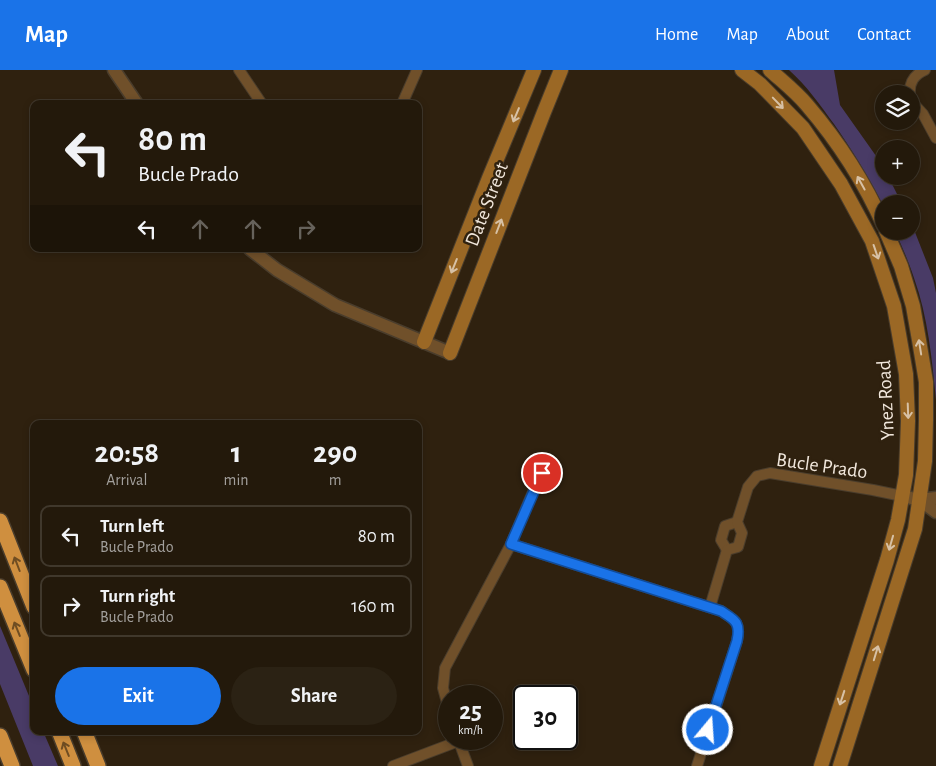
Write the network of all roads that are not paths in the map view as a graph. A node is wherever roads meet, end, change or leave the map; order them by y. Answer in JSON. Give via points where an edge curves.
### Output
{"nodes":[{"id":1,"x":114,"y":70,"type":"edge"},
{"id":2,"x":239,"y":70,"type":"edge"},
{"id":3,"x":417,"y":70,"type":"edge"},
{"id":4,"x":534,"y":70,"type":"edge"},
{"id":5,"x":561,"y":70,"type":"edge"},
{"id":6,"x":742,"y":70,"type":"edge"},
{"id":7,"x":770,"y":70,"type":"edge"},
{"id":8,"x":924,"y":70,"type":"edge"},
{"id":9,"x":910,"y":85,"type":"edge"},
{"id":10,"x":134,"y":100,"type":"edge"},
{"id":11,"x":259,"y":100,"type":"edge"},
{"id":12,"x":404,"y":100,"type":"edge"},
{"id":13,"x":920,"y":111,"type":"edge"},
{"id":14,"x":936,"y":138,"type":"edge"},
{"id":15,"x":875,"y":209,"type":"edge"},
{"id":16,"x":890,"y":240,"type":"edge"},
{"id":17,"x":254,"y":252,"type":"edge"},
{"id":18,"x":424,"y":342,"type":"junction"},
{"id":19,"x":450,"y":353,"type":"joint"},
{"id":20,"x":542,"y":473,"type":"dead end"},
{"id":21,"x":902,"y":496,"type":"junction"},
{"id":22,"x":936,"y":498,"type":"edge"},
{"id":23,"x":920,"y":500,"type":"junction"},
{"id":24,"x":936,"y":512,"type":"edge"},
{"id":25,"x":0,"y":521,"type":"edge"},
{"id":26,"x":737,"y":522,"type":"junction"},
{"id":27,"x":511,"y":544,"type":"junction"},
{"id":28,"x":727,"y":550,"type":"junction"},
{"id":29,"x":0,"y":587,"type":"edge"},
{"id":30,"x":30,"y":597,"type":"edge"},
{"id":31,"x":710,"y":607,"type":"junction"},
{"id":32,"x":30,"y":660,"type":"edge"},
{"id":33,"x":443,"y":685,"type":"edge"},
{"id":34,"x":61,"y":735,"type":"edge"},
{"id":35,"x":86,"y":735,"type":"edge"},
{"id":36,"x":0,"y":736,"type":"edge"},
{"id":37,"x":438,"y":748,"type":"edge"},
{"id":38,"x":462,"y":750,"type":"edge"},
{"id":39,"x":12,"y":766,"type":"edge"},
{"id":40,"x":73,"y":766,"type":"edge"},
{"id":41,"x":98,"y":766,"type":"edge"},
{"id":42,"x":393,"y":766,"type":"edge"},
{"id":43,"x":468,"y":766,"type":"edge"},
{"id":44,"x":697,"y":766,"type":"edge"},
{"id":45,"x":821,"y":766,"type":"edge"},
{"id":46,"x":840,"y":766,"type":"edge"}],
"edges":[{"from":1,"to":10,"type":"street"},
{"from":2,"to":11,"type":"street"},
{"from":3,"to":12,"type":"street"},
{"from":4,"to":18,"type":"main road","name":"Date Street","one_way":true},
{"from":19,"to":5,"type":"main road","name":"Date Street","one_way":true},
{"from":6,"to":21,"type":"main road","name":"Ynez Road","one_way":true,"via":[[803,128],[841,184],[872,241],[894,306],[906,374],[908,421]]},
{"from":15,"to":7,"type":"main road","one_way":true,"via":[[832,137],[806,104]]},
{"from":8,"to":9,"type":"street"},
{"from":13,"to":14,"type":"street"},
{"from":23,"to":16,"type":"main road","name":"Ynez Road","one_way":true,"via":[[925,461],[926,382],[913,306]]},
{"from":17,"to":18,"type":"street","via":[[335,305]]},
{"from":18,"to":19,"type":"street"},
{"from":20,"to":27,"type":"street"},
{"from":21,"to":23,"type":"street"},
{"from":21,"to":26,"type":"street","name":"Bucle Prado","via":[[770,473],[757,476],[748,487]]},
{"from":21,"to":45,"type":"main road","name":"Ynez Road","one_way":true,"via":[[887,560]]},
{"from":22,"to":23,"type":"street"},
{"from":23,"to":24,"type":"street"},
{"from":46,"to":23,"type":"main road","name":"Ynez Road","one_way":true,"via":[[915,529]]},
{"from":30,"to":25,"type":"highway","one_way":true},
{"from":26,"to":28,"type":"street","name":"Bucle Prado","via":[[742,533],[738,547]]},
{"from":26,"to":28,"type":"street","name":"Bucle Prado","via":[[725,526],[721,540]]},
{"from":27,"to":31,"type":"street"},
{"from":27,"to":33,"type":"street","via":[[445,668]]},
{"from":28,"to":31,"type":"street","name":"Bucle Prado"},
{"from":32,"to":29,"type":"highway","one_way":true},
{"from":31,"to":44,"type":"street","via":[[735,620],[740,630]]},
{"from":40,"to":34,"type":"highway","one_way":true},
{"from":35,"to":41,"type":"highway"},
{"from":36,"to":39,"type":"highway"},
{"from":37,"to":42,"type":"street"},
{"from":38,"to":43,"type":"street"}]}
